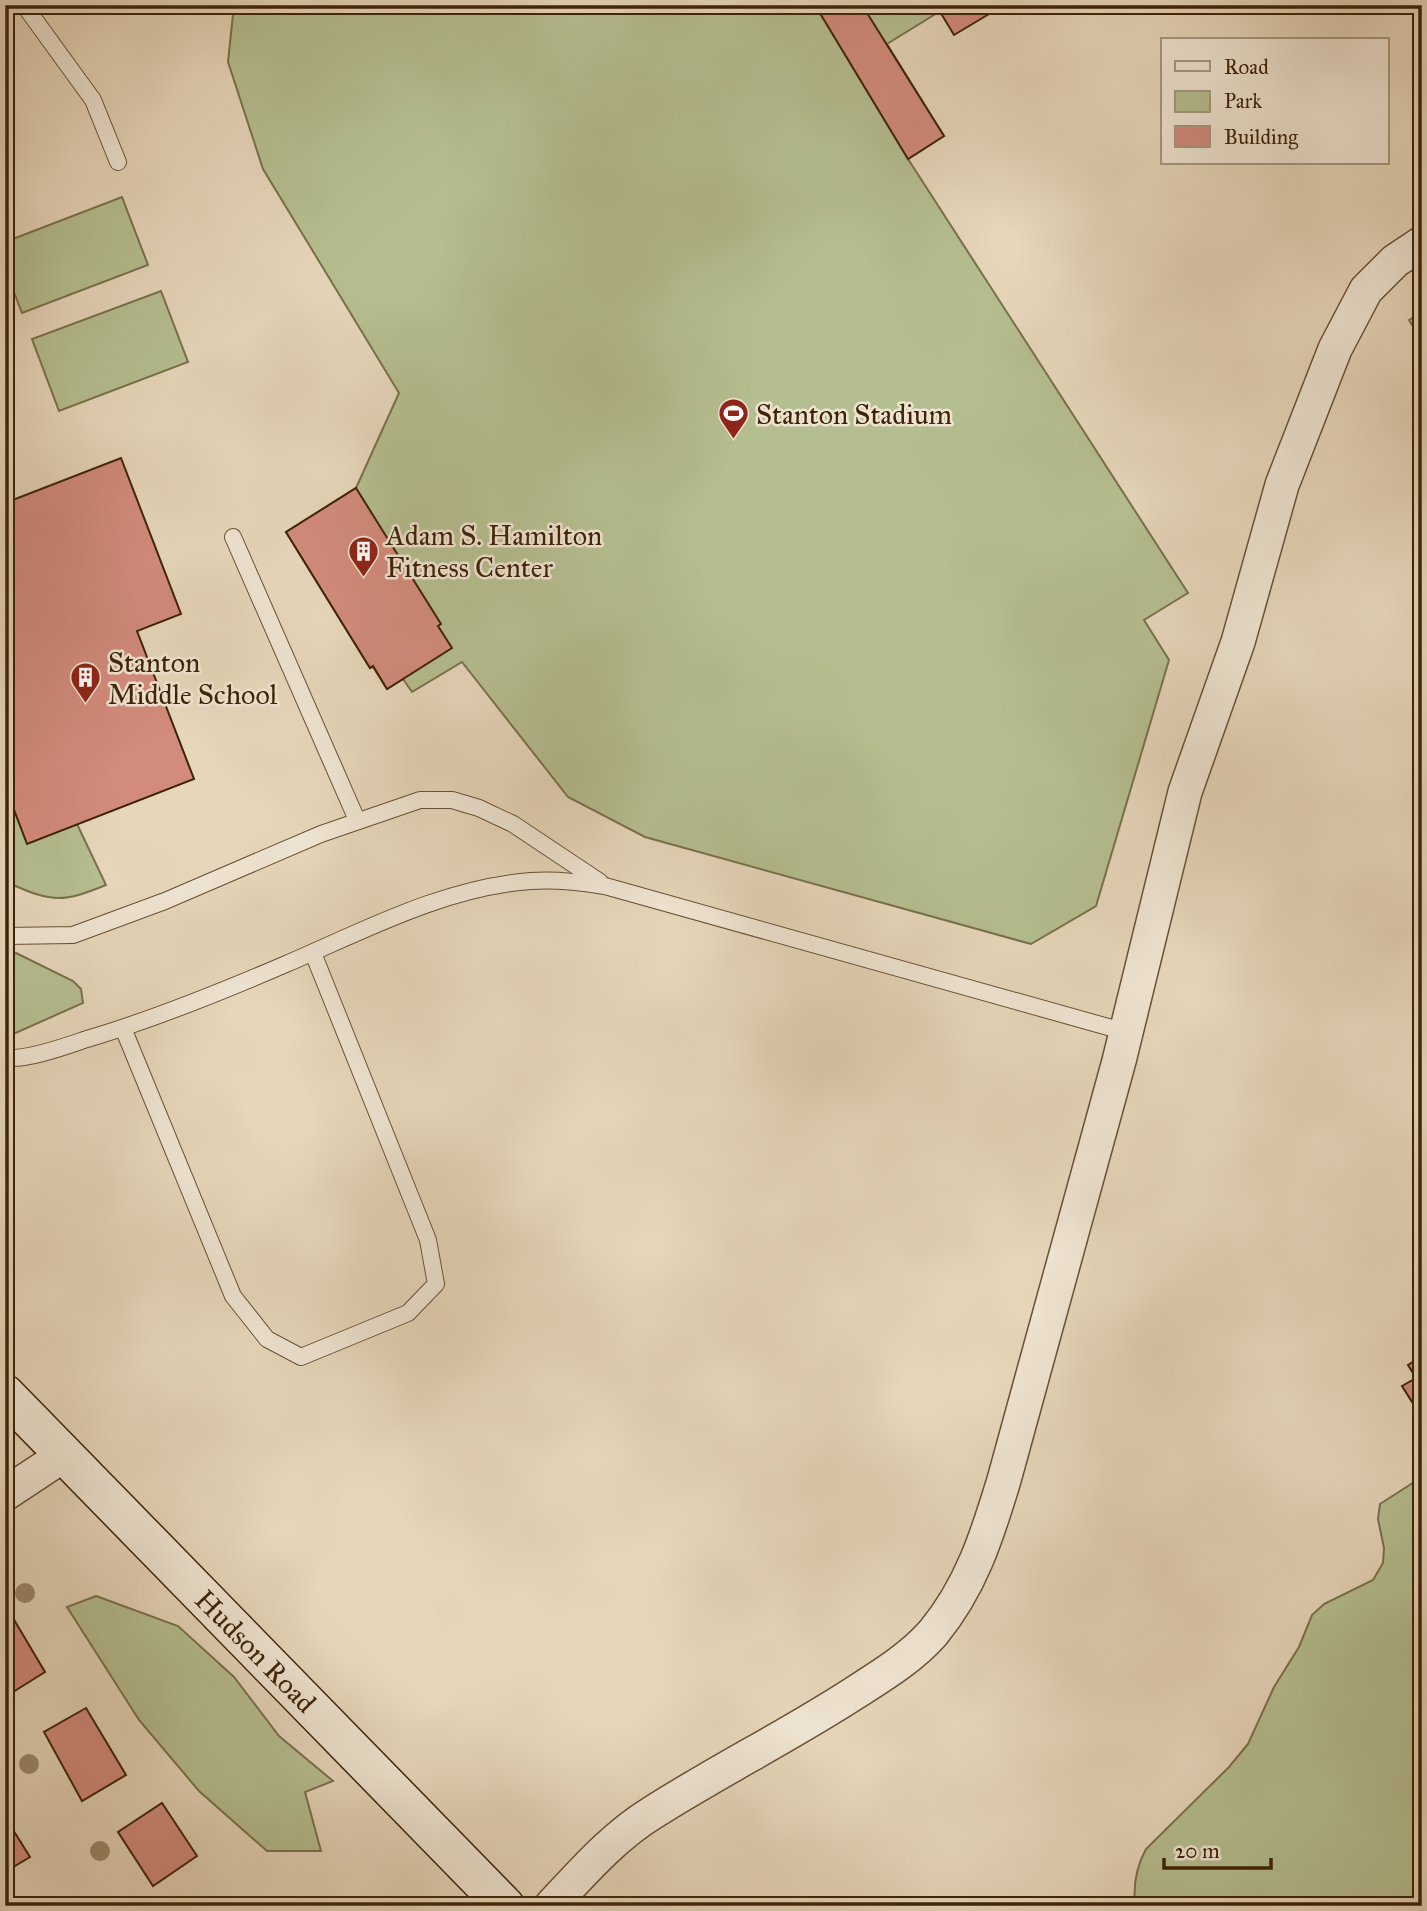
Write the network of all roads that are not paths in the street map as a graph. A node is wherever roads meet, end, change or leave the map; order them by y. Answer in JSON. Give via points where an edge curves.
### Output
{"nodes":[{"id":1,"x":24,"y":5,"type":"edge"},
{"id":2,"x":118,"y":162,"type":"dead end"},
{"id":3,"x":1422,"y":243,"type":"edge"},
{"id":4,"x":233,"y":537,"type":"dead end"},
{"id":5,"x":356,"y":820,"type":"junction"},
{"id":6,"x":605,"y":886,"type":"junction"},
{"id":7,"x":5,"y":936,"type":"edge"},
{"id":8,"x":313,"y":953,"type":"junction"},
{"id":9,"x":123,"y":1028,"type":"junction"},
{"id":10,"x":1126,"y":1032,"type":"junction"},
{"id":11,"x":5,"y":1057,"type":"edge"},
{"id":12,"x":5,"y":1394,"type":"edge"},
{"id":13,"x":64,"y":1455,"type":"junction"},
{"id":14,"x":5,"y":1494,"type":"edge"},
{"id":15,"x":505,"y":1906,"type":"edge"},
{"id":16,"x":551,"y":1906,"type":"edge"}],
"edges":[{"from":1,"to":2,"type":"lane","via":[[93,100]]},
{"from":3,"to":10,"type":"street","via":[[1395,261],[1366,290],[1335,349],[1282,485],[1238,642],[1185,792]]},
{"from":4,"to":5,"type":"lane"},
{"from":5,"to":6,"type":"lane","via":[[420,800],[452,800],[513,824]]},
{"from":5,"to":7,"type":"lane","via":[[73,935]]},
{"from":6,"to":8,"type":"lane","via":[[562,880],[474,890]]},
{"from":6,"to":10,"type":"lane"},
{"from":8,"to":9,"type":"lane"},
{"from":8,"to":9,"type":"lane","via":[[428,1240],[436,1284],[408,1313],[301,1357],[267,1339],[233,1296]]},
{"from":9,"to":11,"type":"lane","via":[[60,1048]]},
{"from":10,"to":16,"type":"street","via":[[1004,1480],[983,1548],[951,1608],[931,1635],[896,1666],[650,1814],[620,1837]]},
{"from":12,"to":13,"type":"street","name":"Hudson Road"},
{"from":13,"to":14,"type":"street"},
{"from":13,"to":15,"type":"street","name":"Hudson Road"}]}
